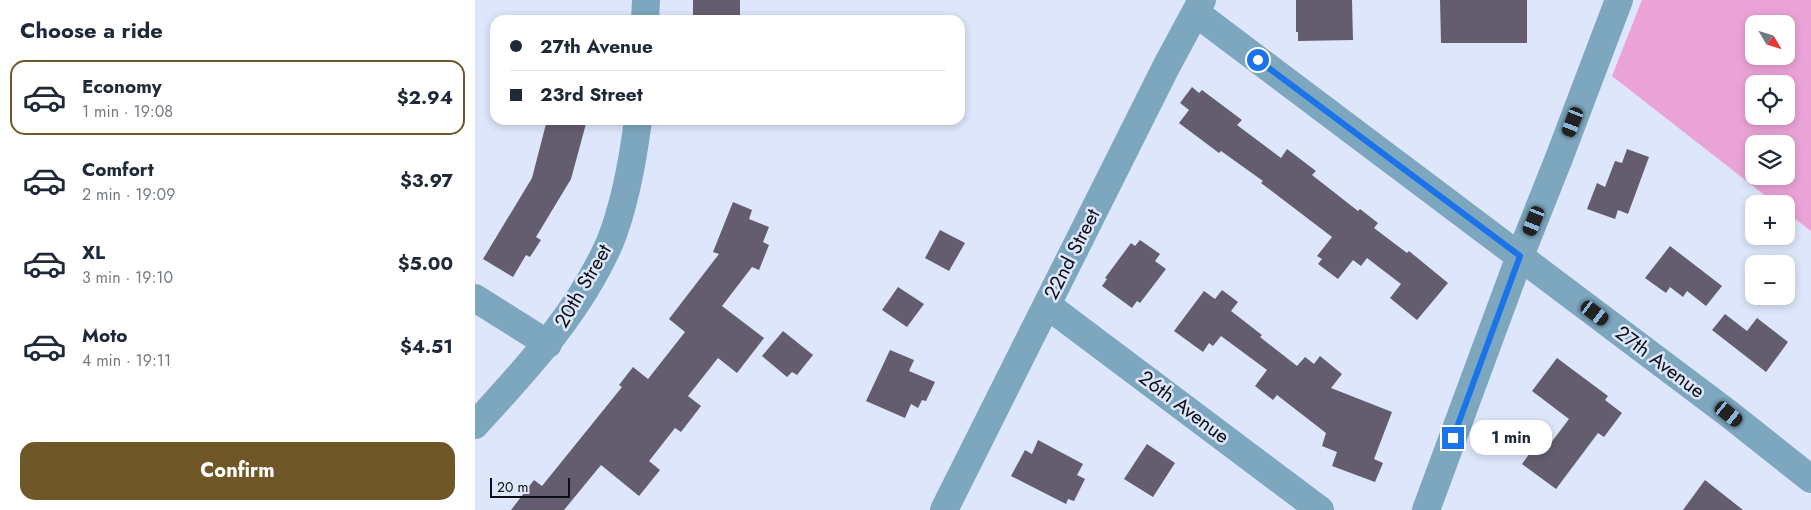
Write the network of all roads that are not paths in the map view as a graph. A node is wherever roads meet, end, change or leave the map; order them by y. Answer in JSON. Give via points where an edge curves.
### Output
{"nodes":[{"id":1,"x":645,"y":0,"type":"edge"},
{"id":2,"x":1619,"y":0,"type":"edge"},
{"id":3,"x":1199,"y":6,"type":"edge"},
{"id":4,"x":645,"y":15,"type":"edge"},
{"id":5,"x":637,"y":125,"type":"edge"},
{"id":6,"x":1520,"y":256,"type":"junction"},
{"id":7,"x":475,"y":298,"type":"edge"},
{"id":8,"x":1047,"y":305,"type":"junction"},
{"id":9,"x":548,"y":344,"type":"junction"},
{"id":10,"x":475,"y":424,"type":"edge"},
{"id":11,"x":1811,"y":479,"type":"edge"},
{"id":12,"x":945,"y":510,"type":"edge"},
{"id":13,"x":1320,"y":510,"type":"edge"},
{"id":14,"x":1426,"y":510,"type":"edge"}],
"edges":[{"from":1,"to":4,"type":"street"},
{"from":2,"to":6,"type":"street"},
{"from":3,"to":6,"type":"street","name":"27th Avenue"},
{"from":3,"to":8,"type":"street","name":"22nd Street"},
{"from":5,"to":9,"type":"street","name":"20th Street","via":[[621,208],[610,240],[581,297]]},
{"from":6,"to":11,"type":"street","name":"27th Avenue"},
{"from":6,"to":14,"type":"street"},
{"from":7,"to":9,"type":"street"},
{"from":8,"to":12,"type":"street","name":"22nd Street"},
{"from":8,"to":13,"type":"street","name":"26th Avenue"},
{"from":9,"to":10,"type":"street","name":"20th Street"}]}
